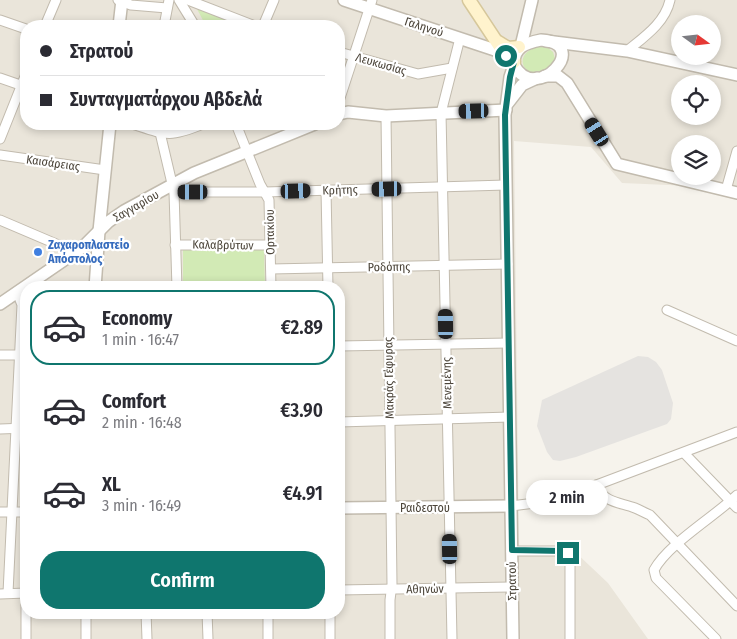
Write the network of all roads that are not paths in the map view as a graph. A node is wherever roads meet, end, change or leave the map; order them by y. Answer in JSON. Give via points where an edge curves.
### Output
{"nodes":[{"id":1,"x":56,"y":0,"type":"edge"},
{"id":2,"x":179,"y":0,"type":"edge"},
{"id":3,"x":188,"y":0,"type":"edge"},
{"id":4,"x":274,"y":0,"type":"edge"},
{"id":5,"x":344,"y":0,"type":"edge"},
{"id":6,"x":469,"y":0,"type":"edge"},
{"id":7,"x":532,"y":0,"type":"edge"},
{"id":8,"x":670,"y":0,"type":"edge"},
{"id":9,"x":120,"y":1,"type":"edge"},
{"id":10,"x":168,"y":4,"type":"edge"},
{"id":11,"x":371,"y":4,"type":"edge"},
{"id":12,"x":0,"y":20,"type":"edge"},
{"id":13,"x":48,"y":20,"type":"edge"},
{"id":14,"x":120,"y":20,"type":"edge"},
{"id":15,"x":165,"y":20,"type":"edge"},
{"id":16,"x":191,"y":20,"type":"edge"},
{"id":17,"x":240,"y":20,"type":"edge"},
{"id":18,"x":266,"y":20,"type":"edge"},
{"id":19,"x":20,"y":27,"type":"edge"},
{"id":20,"x":460,"y":38,"type":"junction"},
{"id":21,"x":494,"y":39,"type":"junction"},
{"id":22,"x":546,"y":40,"type":"junction"},
{"id":23,"x":577,"y":44,"type":"junction"},
{"id":24,"x":520,"y":46,"type":"junction"},
{"id":25,"x":627,"y":51,"type":"junction"},
{"id":26,"x":504,"y":53,"type":"junction"},
{"id":27,"x":345,"y":54,"type":"edge"},
{"id":28,"x":354,"y":56,"type":"junction"},
{"id":29,"x":562,"y":58,"type":"junction"},
{"id":30,"x":514,"y":63,"type":"junction"},
{"id":31,"x":452,"y":68,"type":"junction"},
{"id":32,"x":737,"y":76,"type":"edge"},
{"id":33,"x":542,"y":77,"type":"junction"},
{"id":34,"x":0,"y":78,"type":"edge"},
{"id":35,"x":345,"y":82,"type":"edge"},
{"id":36,"x":567,"y":83,"type":"junction"},
{"id":37,"x":20,"y":85,"type":"edge"},
{"id":38,"x":20,"y":95,"type":"edge"},
{"id":39,"x":506,"y":107,"type":"junction"},
{"id":40,"x":345,"y":112,"type":"edge"},
{"id":41,"x":441,"y":112,"type":"junction"},
{"id":42,"x":386,"y":116,"type":"junction"},
{"id":43,"x":109,"y":130,"type":"edge"},
{"id":44,"x":151,"y":130,"type":"edge"},
{"id":45,"x":160,"y":130,"type":"edge"},
{"id":46,"x":187,"y":130,"type":"edge"},
{"id":47,"x":238,"y":130,"type":"edge"},
{"id":48,"x":300,"y":130,"type":"edge"},
{"id":49,"x":161,"y":133,"type":"junction"},
{"id":50,"x":0,"y":139,"type":"edge"},
{"id":51,"x":247,"y":151,"type":"junction"},
{"id":52,"x":737,"y":151,"type":"edge"},
{"id":53,"x":0,"y":155,"type":"edge"},
{"id":54,"x":105,"y":170,"type":"junction"},
{"id":55,"x":506,"y":185,"type":"junction"},
{"id":56,"x":443,"y":187,"type":"junction"},
{"id":57,"x":174,"y":188,"type":"junction"},
{"id":58,"x":387,"y":189,"type":"junction"},
{"id":59,"x":326,"y":190,"type":"junction"},
{"id":60,"x":265,"y":192,"type":"junction"},
{"id":61,"x":731,"y":192,"type":"edge"},
{"id":62,"x":0,"y":220,"type":"edge"},
{"id":63,"x":99,"y":231,"type":"junction"},
{"id":64,"x":175,"y":244,"type":"junction"},
{"id":65,"x":270,"y":245,"type":"junction"},
{"id":66,"x":75,"y":252,"type":"junction"},
{"id":67,"x":508,"y":264,"type":"junction"},
{"id":68,"x":445,"y":266,"type":"junction"},
{"id":69,"x":388,"y":267,"type":"junction"},
{"id":70,"x":327,"y":268,"type":"junction"},
{"id":71,"x":271,"y":269,"type":"junction"},
{"id":72,"x":33,"y":281,"type":"edge"},
{"id":73,"x":95,"y":281,"type":"edge"},
{"id":74,"x":177,"y":281,"type":"edge"},
{"id":75,"x":271,"y":281,"type":"edge"},
{"id":76,"x":328,"y":281,"type":"edge"},
{"id":77,"x":20,"y":290,"type":"edge"},
{"id":78,"x":17,"y":292,"type":"junction"},
{"id":79,"x":20,"y":299,"type":"edge"},
{"id":80,"x":1,"y":301,"type":"edge"},
{"id":81,"x":667,"y":310,"type":"dead end"},
{"id":82,"x":737,"y":341,"type":"edge"},
{"id":83,"x":509,"y":343,"type":"junction"},
{"id":84,"x":446,"y":344,"type":"junction"},
{"id":85,"x":389,"y":345,"type":"junction"},
{"id":86,"x":345,"y":346,"type":"edge"},
{"id":87,"x":0,"y":355,"type":"edge"},
{"id":88,"x":20,"y":355,"type":"edge"},
{"id":89,"x":20,"y":386,"type":"edge"},
{"id":90,"x":510,"y":418,"type":"junction"},
{"id":91,"x":448,"y":419,"type":"junction"},
{"id":92,"x":390,"y":420,"type":"junction"},
{"id":93,"x":345,"y":422,"type":"edge"},
{"id":94,"x":16,"y":428,"type":"junction"},
{"id":95,"x":20,"y":428,"type":"edge"},
{"id":96,"x":0,"y":429,"type":"edge"},
{"id":97,"x":737,"y":432,"type":"edge"},
{"id":98,"x":684,"y":453,"type":"junction"},
{"id":99,"x":596,"y":486,"type":"junction"},
{"id":100,"x":735,"y":501,"type":"edge"},
{"id":101,"x":511,"y":506,"type":"junction"},
{"id":102,"x":345,"y":508,"type":"edge"},
{"id":103,"x":391,"y":508,"type":"junction"},
{"id":104,"x":450,"y":508,"type":"junction"},
{"id":105,"x":0,"y":512,"type":"edge"},
{"id":106,"x":12,"y":512,"type":"junction"},
{"id":107,"x":20,"y":512,"type":"edge"},
{"id":108,"x":677,"y":544,"type":"junction"},
{"id":109,"x":512,"y":550,"type":"junction"},
{"id":110,"x":512,"y":587,"type":"junction"},
{"id":111,"x":451,"y":588,"type":"junction"},
{"id":112,"x":391,"y":589,"type":"junction"},
{"id":113,"x":345,"y":590,"type":"edge"},
{"id":114,"x":20,"y":593,"type":"edge"},
{"id":115,"x":4,"y":594,"type":"edge"},
{"id":116,"x":737,"y":606,"type":"edge"},
{"id":117,"x":26,"y":619,"type":"edge"},
{"id":118,"x":86,"y":619,"type":"edge"},
{"id":119,"x":146,"y":619,"type":"edge"},
{"id":120,"x":207,"y":619,"type":"edge"},
{"id":121,"x":268,"y":619,"type":"edge"},
{"id":122,"x":330,"y":619,"type":"edge"},
{"id":123,"x":26,"y":639,"type":"edge"},
{"id":124,"x":86,"y":639,"type":"edge"},
{"id":125,"x":147,"y":639,"type":"edge"},
{"id":126,"x":208,"y":639,"type":"edge"},
{"id":127,"x":268,"y":639,"type":"edge"},
{"id":128,"x":330,"y":639,"type":"edge"},
{"id":129,"x":390,"y":639,"type":"edge"},
{"id":130,"x":452,"y":639,"type":"edge"},
{"id":131,"x":513,"y":639,"type":"edge"},
{"id":132,"x":570,"y":639,"type":"edge"},
{"id":133,"x":716,"y":639,"type":"edge"}],
"edges":[{"from":1,"to":13,"type":"street"},
{"from":2,"to":16,"type":"street"},
{"from":3,"to":17,"type":"street"},
{"from":4,"to":18,"type":"street"},
{"from":5,"to":11,"type":"street","name":"Γαληνού"},
{"from":6,"to":21,"type":"main road"},
{"from":7,"to":24,"type":"street"},
{"from":8,"to":25,"type":"street","via":[[656,26]]},
{"from":9,"to":10,"type":"street"},
{"from":9,"to":14,"type":"street"},
{"from":10,"to":15,"type":"street"},
{"from":11,"to":20,"type":"street","name":"Γαληνού"},
{"from":11,"to":28,"type":"street"},
{"from":12,"to":19,"type":"street"},
{"from":20,"to":26,"type":"street","name":"Γαληνού"},
{"from":20,"to":31,"type":"street","name":"Μενεμένης"},
{"from":21,"to":24,"type":"main road","via":[[508,48]]},
{"from":21,"to":26,"type":"main road"},
{"from":22,"to":23,"type":"street"},
{"from":22,"to":24,"type":"street"},
{"from":22,"to":29,"type":"street","via":[[558,46]]},
{"from":23,"to":25,"type":"street"},
{"from":23,"to":29,"type":"street"},
{"from":24,"to":30,"type":"street"},
{"from":25,"to":32,"type":"street"},
{"from":26,"to":30,"type":"main road"},
{"from":27,"to":28,"type":"street","name":"Λευκωσίας"},
{"from":28,"to":31,"type":"street","name":"Λευκωσίας","via":[[418,74]]},
{"from":28,"to":35,"type":"street"},
{"from":29,"to":33,"type":"street","via":[[556,70]]},
{"from":29,"to":36,"type":"street"},
{"from":30,"to":33,"type":"street","via":[[523,75]]},
{"from":30,"to":39,"type":"street","name":"Στρατού"},
{"from":31,"to":41,"type":"street","name":"Μενεμένης"},
{"from":33,"to":36,"type":"street","via":[[558,76]]},
{"from":33,"to":39,"type":"street","via":[[522,85]]},
{"from":34,"to":37,"type":"street"},
{"from":36,"to":61,"type":"street","via":[[617,164]]},
{"from":38,"to":50,"type":"street"},
{"from":39,"to":41,"type":"street"},
{"from":39,"to":55,"type":"street","name":"Στρατού"},
{"from":40,"to":42,"type":"street"},
{"from":41,"to":42,"type":"street"},
{"from":41,"to":56,"type":"street","name":"Μενεμένης"},
{"from":42,"to":58,"type":"street","name":"Μακράς Γέφυρας"},
{"from":43,"to":54,"type":"street"},
{"from":44,"to":49,"type":"street"},
{"from":45,"to":49,"type":"street"},
{"from":46,"to":49,"type":"street"},
{"from":47,"to":51,"type":"street","name":"Ορτακίου"},
{"from":48,"to":51,"type":"street","name":"Σαγγαρίου"},
{"from":49,"to":57,"type":"street"},
{"from":51,"to":57,"type":"street","name":"Σαγγαρίου","via":[[203,169]]},
{"from":51,"to":60,"type":"street","name":"Ορτακίου"},
{"from":52,"to":61,"type":"street"},
{"from":53,"to":54,"type":"street","name":"Καισάρειας"},
{"from":54,"to":63,"type":"street"},
{"from":55,"to":56,"type":"street","name":"Κρήτης"},
{"from":55,"to":67,"type":"street","name":"Στρατού"},
{"from":56,"to":58,"type":"street","name":"Κρήτης"},
{"from":56,"to":68,"type":"street","name":"Μενεμένης"},
{"from":57,"to":60,"type":"street","name":"Κρήτης"},
{"from":57,"to":63,"type":"street","name":"Σαγγαρίου","via":[[120,213]]},
{"from":57,"to":64,"type":"street"},
{"from":58,"to":59,"type":"street","name":"Κρήτης"},
{"from":58,"to":69,"type":"street","name":"Μακράς Γέφυρας"},
{"from":59,"to":60,"type":"street","name":"Κρήτης"},
{"from":59,"to":70,"type":"street"},
{"from":60,"to":65,"type":"street","name":"Ορτακίου","via":[[269,200]]},
{"from":62,"to":66,"type":"street"},
{"from":63,"to":66,"type":"street","name":"Σαγγαρίου"},
{"from":63,"to":73,"type":"street"},
{"from":64,"to":65,"type":"street","name":"Καλαβρύτων"},
{"from":64,"to":74,"type":"street"},
{"from":65,"to":71,"type":"street","name":"Ορτακίου"},
{"from":66,"to":72,"type":"street","name":"Σαγγαρίου"},
{"from":67,"to":68,"type":"street","name":"Ροδόπης"},
{"from":67,"to":83,"type":"street","name":"Στρατού"},
{"from":68,"to":69,"type":"street","name":"Ροδόπης"},
{"from":68,"to":84,"type":"street","name":"Μενεμένης"},
{"from":69,"to":70,"type":"street","name":"Ροδόπης"},
{"from":69,"to":85,"type":"street","name":"Μακράς Γέφυρας"},
{"from":70,"to":71,"type":"street","name":"Ροδόπης"},
{"from":70,"to":76,"type":"street"},
{"from":71,"to":75,"type":"street","name":"Ορτακίου"},
{"from":77,"to":78,"type":"street","name":"Σαγγαρίου"},
{"from":78,"to":79,"type":"street"},
{"from":78,"to":80,"type":"street","name":"Σαγγαρίου"},
{"from":81,"to":82,"type":"street"},
{"from":83,"to":84,"type":"street"},
{"from":83,"to":90,"type":"street","name":"Στρατού"},
{"from":84,"to":85,"type":"street"},
{"from":84,"to":91,"type":"street","name":"Μενεμένης"},
{"from":85,"to":86,"type":"street"},
{"from":85,"to":92,"type":"street","name":"Μακράς Γέφυρας"},
{"from":87,"to":88,"type":"street"},
{"from":89,"to":94,"type":"street"},
{"from":90,"to":91,"type":"street"},
{"from":90,"to":101,"type":"street","name":"Στρατού"},
{"from":91,"to":92,"type":"street"},
{"from":91,"to":104,"type":"street","name":"Μενεμένης"},
{"from":92,"to":93,"type":"street"},
{"from":92,"to":103,"type":"street","name":"Μακράς Γέφυρας"},
{"from":94,"to":95,"type":"street"},
{"from":94,"to":96,"type":"street"},
{"from":94,"to":106,"type":"street"},
{"from":97,"to":98,"type":"street"},
{"from":98,"to":99,"type":"street"},
{"from":98,"to":100,"type":"street"},
{"from":99,"to":101,"type":"street","via":[[535,503]]},
{"from":99,"to":108,"type":"street","via":[[606,499],[650,515]]},
{"from":100,"to":108,"type":"street"},
{"from":101,"to":104,"type":"street","name":"Ραιδεστού"},
{"from":101,"to":109,"type":"street","name":"Στρατού"},
{"from":102,"to":103,"type":"street","name":"Ραιδεστού"},
{"from":103,"to":104,"type":"street","name":"Ραιδεστού"},
{"from":103,"to":112,"type":"street","name":"Μακράς Γέφυρας"},
{"from":104,"to":111,"type":"street","name":"Μενεμένης"},
{"from":105,"to":106,"type":"street"},
{"from":106,"to":107,"type":"street"},
{"from":106,"to":115,"type":"street"},
{"from":108,"to":116,"type":"street"},
{"from":108,"to":133,"type":"street","via":[[658,562],[654,570],[656,578]]},
{"from":109,"to":110,"type":"street","name":"Στρατού"},
{"from":109,"to":132,"type":"street","via":[[568,553]]},
{"from":110,"to":111,"type":"street","name":"Αθηνών"},
{"from":110,"to":131,"type":"street","name":"Στρατού"},
{"from":111,"to":112,"type":"street","name":"Αθηνών"},
{"from":111,"to":130,"type":"street","name":"Μενεμένης"},
{"from":112,"to":113,"type":"street","name":"Αθηνών"},
{"from":112,"to":129,"type":"street","name":"Μακράς Γέφυρας"},
{"from":114,"to":115,"type":"street"},
{"from":117,"to":123,"type":"street"},
{"from":118,"to":124,"type":"street"},
{"from":119,"to":125,"type":"street"},
{"from":120,"to":126,"type":"street"},
{"from":121,"to":127,"type":"street"},
{"from":122,"to":128,"type":"street"}]}
